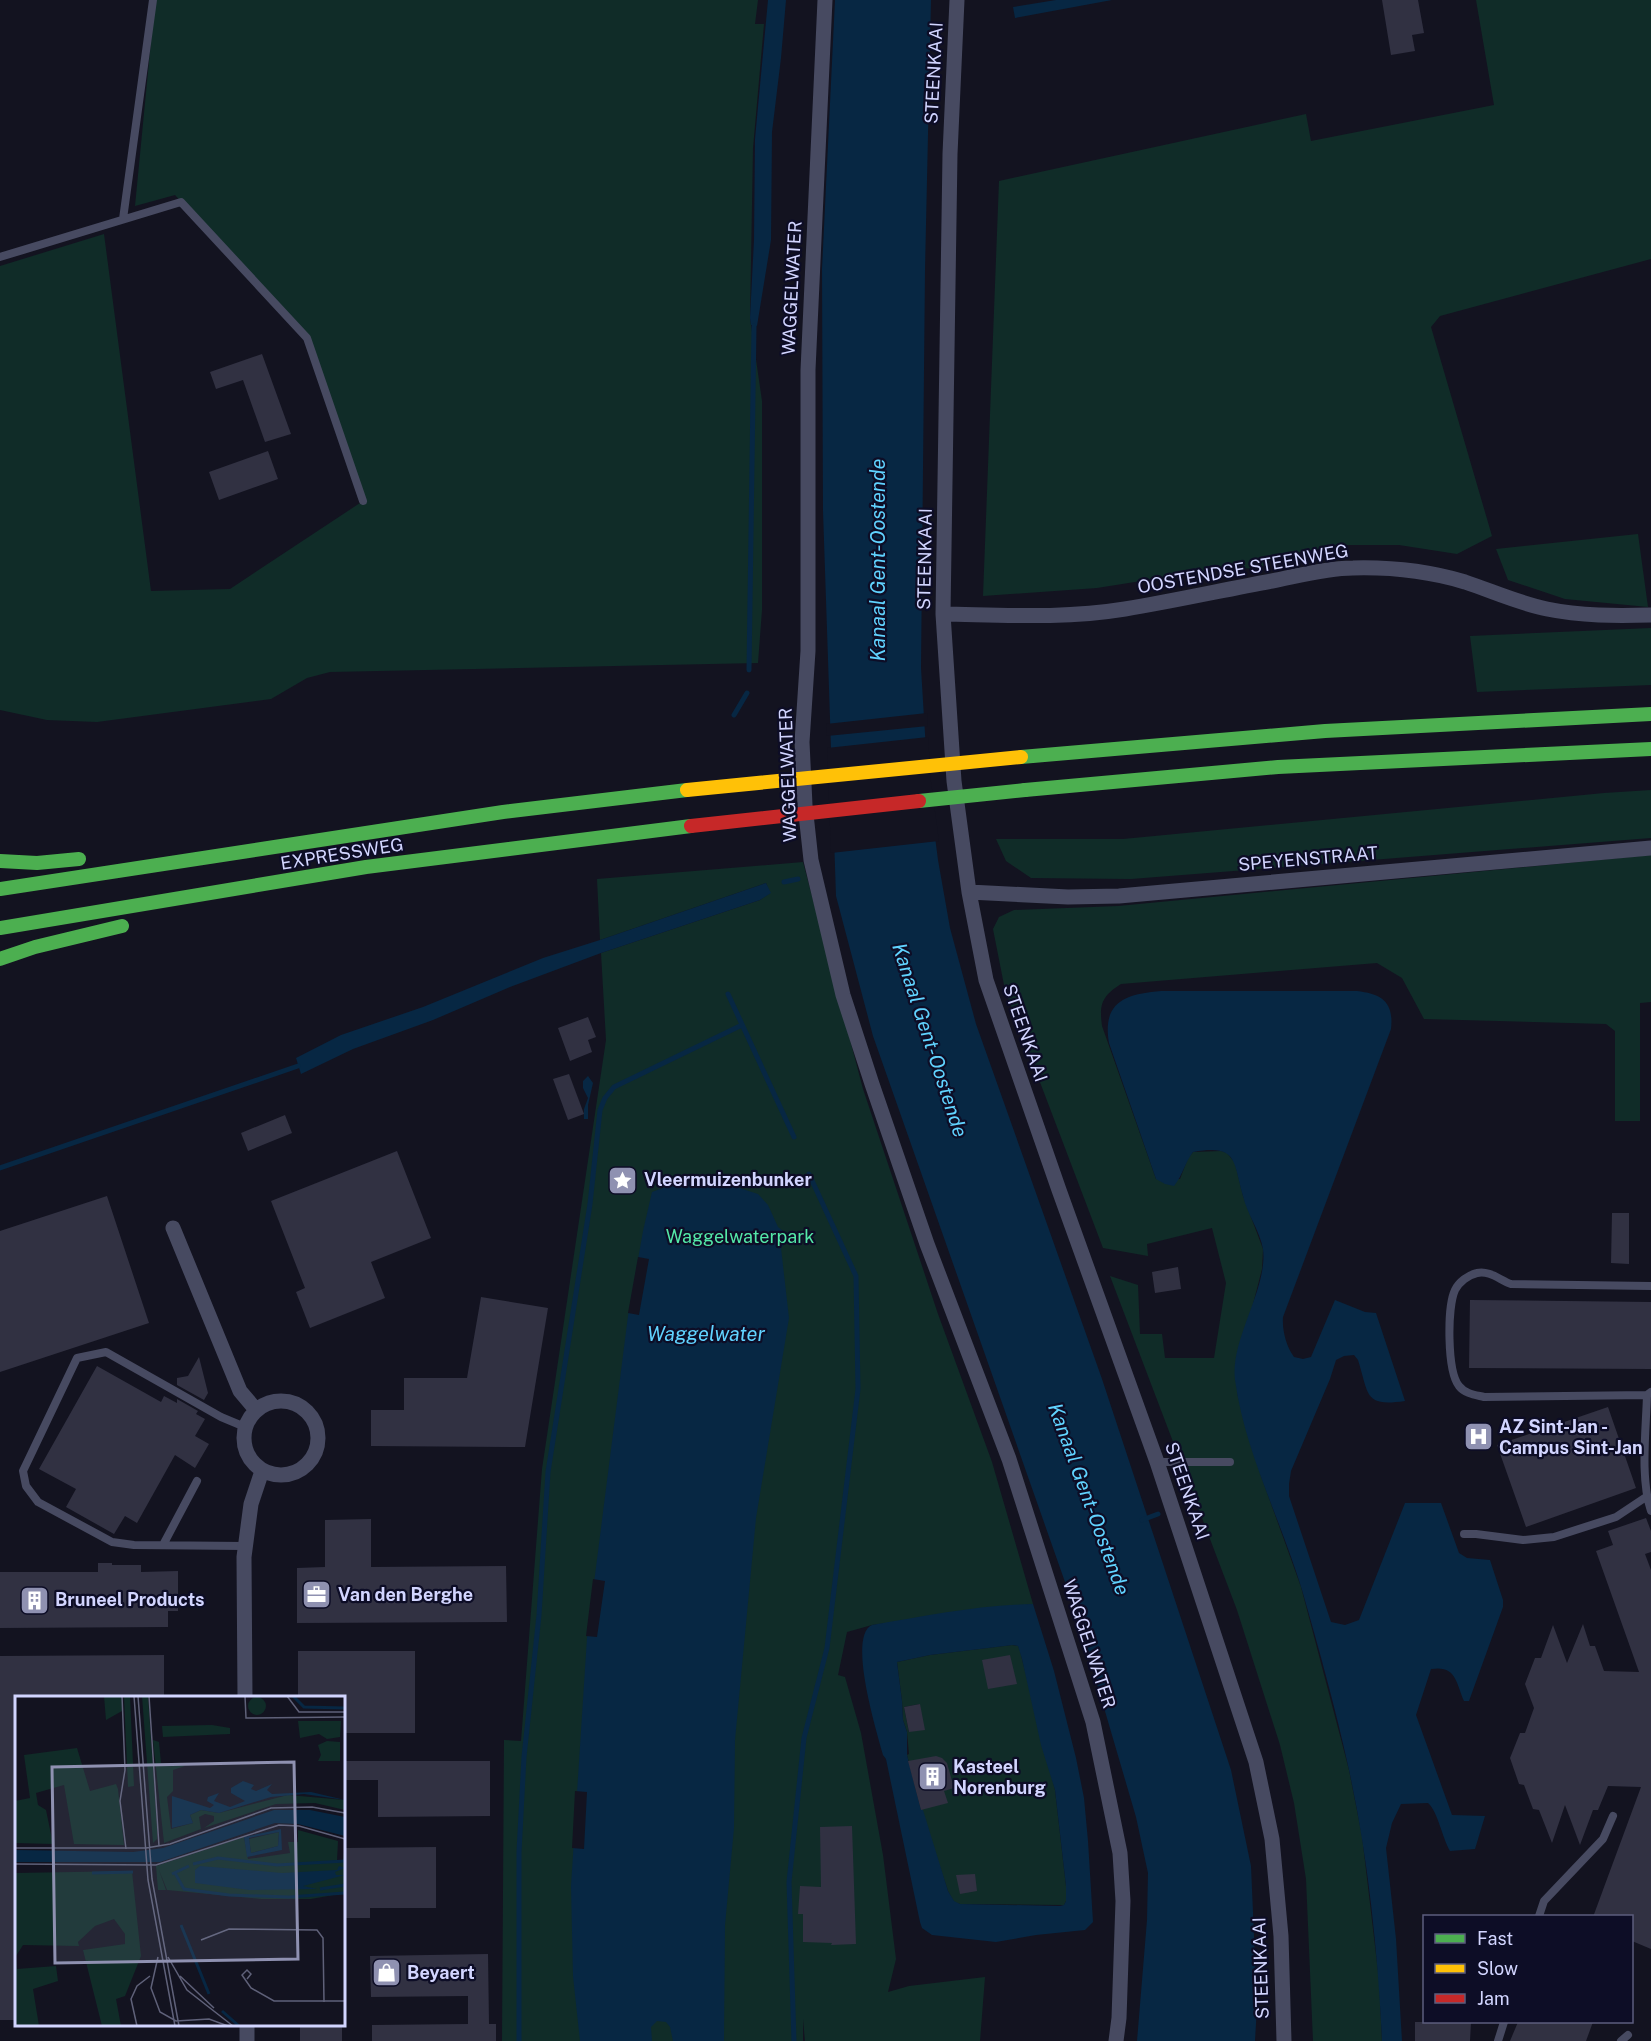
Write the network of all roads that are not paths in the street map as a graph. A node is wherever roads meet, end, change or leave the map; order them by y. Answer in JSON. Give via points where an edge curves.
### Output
{"nodes":[{"id":1,"x":153,"y":0,"type":"edge"},
{"id":2,"x":825,"y":0,"type":"edge"},
{"id":3,"x":957,"y":0,"type":"edge"},
{"id":4,"x":123,"y":219,"type":"junction"},
{"id":5,"x":0,"y":257,"type":"edge"},
{"id":6,"x":363,"y":501,"type":"dead end"},
{"id":7,"x":943,"y":614,"type":"junction"},
{"id":8,"x":1651,"y":615,"type":"edge"},
{"id":9,"x":1651,"y":714,"type":"edge"},
{"id":10,"x":1651,"y":749,"type":"edge"},
{"id":11,"x":1651,"y":848,"type":"edge"},
{"id":12,"x":93,"y":857,"type":"dead end"},
{"id":13,"x":115,"y":857,"type":"dead end"},
{"id":14,"x":0,"y":861,"type":"edge"},
{"id":15,"x":168,"y":863,"type":"junction"},
{"id":16,"x":0,"y":889,"type":"edge"},
{"id":17,"x":216,"y":892,"type":"junction"},
{"id":18,"x":969,"y":892,"type":"junction"},
{"id":19,"x":188,"y":909,"type":"dead end"},
{"id":20,"x":133,"y":924,"type":"dead end"},
{"id":21,"x":0,"y":928,"type":"edge"},
{"id":22,"x":0,"y":959,"type":"edge"},
{"id":23,"x":173,"y":1228,"type":"dead end"},
{"id":24,"x":1651,"y":1286,"type":"edge"},
{"id":25,"x":1649,"y":1393,"type":"edge"},
{"id":26,"x":256,"y":1410,"type":"junction"},
{"id":27,"x":245,"y":1427,"type":"junction"},
{"id":28,"x":1157,"y":1462,"type":"junction"},
{"id":29,"x":1230,"y":1462,"type":"dead end"},
{"id":30,"x":262,"y":1471,"type":"junction"},
{"id":31,"x":197,"y":1481,"type":"dead end"},
{"id":32,"x":1646,"y":1497,"type":"junction"},
{"id":33,"x":1651,"y":1511,"type":"edge"},
{"id":34,"x":1464,"y":1534,"type":"dead end"},
{"id":35,"x":163,"y":1545,"type":"junction"},
{"id":36,"x":245,"y":1546,"type":"junction"},
{"id":37,"x":245,"y":1696,"type":"edge"},
{"id":38,"x":1613,"y":1816,"type":"dead end"},
{"id":39,"x":1540,"y":1915,"type":"edge"},
{"id":40,"x":1504,"y":2023,"type":"edge"},
{"id":41,"x":1628,"y":2035,"type":"dead end"},
{"id":42,"x":1116,"y":2041,"type":"edge"},
{"id":43,"x":1284,"y":2041,"type":"edge"},
{"id":44,"x":1498,"y":2041,"type":"edge"},
{"id":45,"x":1621,"y":2041,"type":"edge"}],
"edges":[{"from":1,"to":4,"type":"lane"},
{"from":2,"to":42,"type":"street","name":"WAGGELWATER","via":[[808,370],[808,651],[802,742],[811,860],[843,995],[872,1084],[1008,1459],[1093,1722],[1120,1853],[1123,1901]]},
{"from":3,"to":7,"type":"street","name":"STEENKAAI","via":[[950,154]]},
{"from":4,"to":5,"type":"lane"},
{"from":4,"to":6,"type":"lane","via":[[181,201],[307,338]]},
{"from":7,"to":8,"type":"street","name":"OOSTENDSE STEENWEG","via":[[1080,615],[1350,568],[1428,573],[1513,600],[1575,614]]},
{"from":7,"to":18,"type":"street","name":"STEENKAAI","via":[[954,781]]},
{"from":9,"to":15,"type":"highway","name":"EXPRESSWEG","bridge":true,"via":[[1325,731],[687,790],[491,813]]},
{"from":10,"to":17,"type":"highway","name":"EXPRESSWEG","bridge":true,"via":[[1278,767],[1025,790],[691,825],[366,867]]},
{"from":11,"to":18,"type":"street","name":"SPEYENSTRAAT","via":[[1119,896]]},
{"from":12,"to":14,"type":"highway","via":[[37,863]]},
{"from":13,"to":15,"type":"highway"},
{"from":15,"to":16,"type":"highway","name":"EXPRESSWEG"},
{"from":17,"to":19,"type":"highway"},
{"from":17,"to":21,"type":"highway","name":"EXPRESSWEG"},
{"from":18,"to":28,"type":"street","name":"STEENKAAI","via":[[986,980]]},
{"from":20,"to":22,"type":"highway"},
{"from":23,"to":26,"type":"street","via":[[240,1391]]},
{"from":24,"to":25,"type":"lane","via":[[1511,1284],[1479,1273],[1466,1277],[1455,1288],[1449,1333],[1455,1377],[1470,1394],[1484,1397]]},
{"from":25,"to":32,"type":"lane"},
{"from":26,"to":27,"type":"street"},
{"from":26,"to":30,"type":"street","via":[[276,1401],[300,1406],[317,1426],[319,1440],[315,1454],[298,1472],[286,1476]]},
{"from":27,"to":30,"type":"street","via":[[246,1452]]},
{"from":27,"to":35,"type":"lane","via":[[106,1352],[76,1358],[23,1471],[26,1486],[38,1502],[112,1542]]},
{"from":28,"to":29,"type":"lane"},
{"from":28,"to":43,"type":"street","name":"STEENKAAI","via":[[1256,1762],[1272,1839],[1281,1936]]},
{"from":30,"to":36,"type":"street","via":[[250,1504]]},
{"from":31,"to":35,"type":"lane"},
{"from":32,"to":33,"type":"lane"},
{"from":32,"to":34,"type":"lane","via":[[1616,1517],[1554,1537],[1523,1540]]},
{"from":35,"to":36,"type":"lane"},
{"from":36,"to":37,"type":"street"},
{"from":38,"to":39,"type":"lane","via":[[1603,1839],[1544,1901]]},
{"from":40,"to":44,"type":"lane"},
{"from":41,"to":45,"type":"lane"}]}
